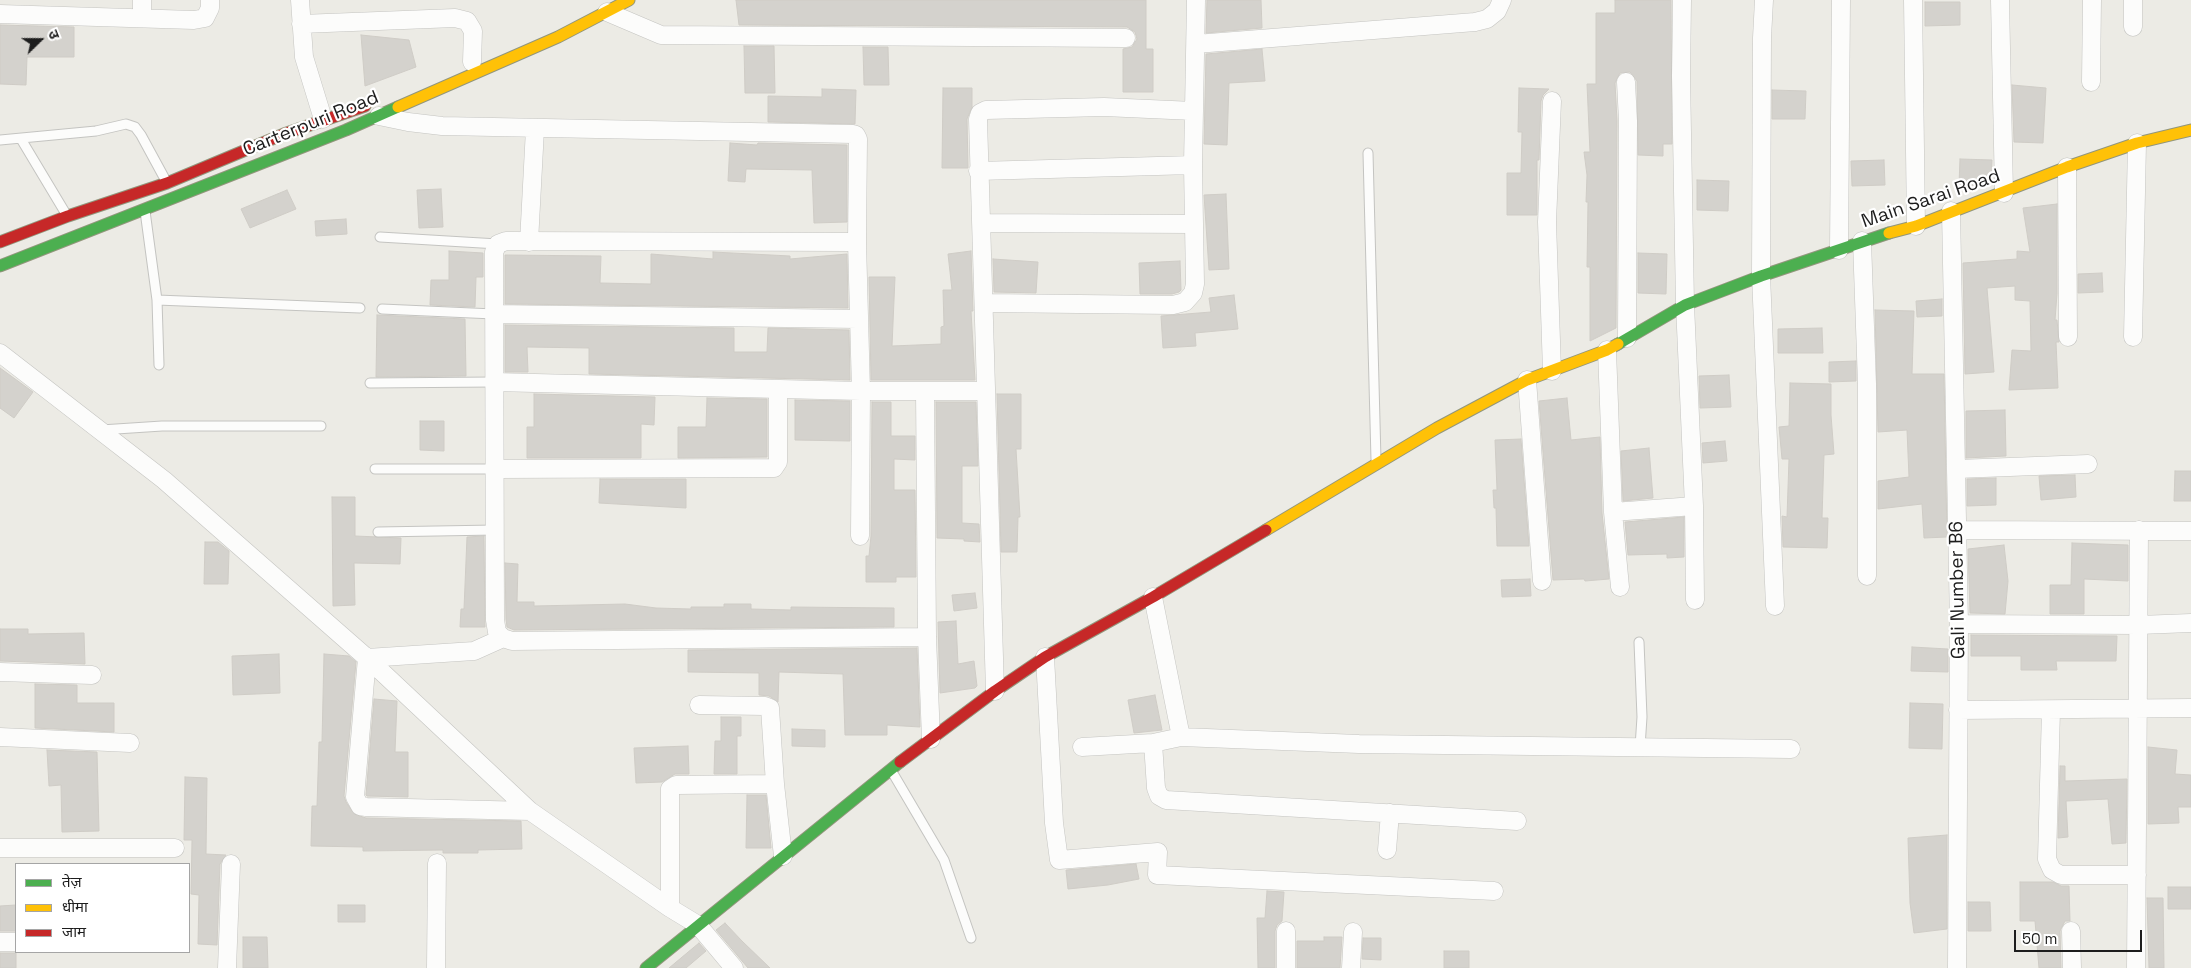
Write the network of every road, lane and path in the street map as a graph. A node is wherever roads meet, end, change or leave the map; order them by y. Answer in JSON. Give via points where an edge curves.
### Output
{"nodes":[{"id":1,"x":210,"y":0,"type":"edge"},
{"id":2,"x":300,"y":0,"type":"edge"},
{"id":3,"x":629,"y":0,"type":"edge"},
{"id":4,"x":1196,"y":0,"type":"edge"},
{"id":5,"x":1502,"y":0,"type":"edge"},
{"id":6,"x":1682,"y":0,"type":"edge"},
{"id":7,"x":1764,"y":0,"type":"edge"},
{"id":8,"x":1841,"y":0,"type":"edge"},
{"id":9,"x":1913,"y":0,"type":"edge"},
{"id":10,"x":2000,"y":0,"type":"edge"},
{"id":11,"x":2092,"y":0,"type":"edge"},
{"id":12,"x":2134,"y":0,"type":"edge"},
{"id":13,"x":142,"y":8,"type":"edge"},
{"id":14,"x":603,"y":8,"type":"junction"},
{"id":15,"x":0,"y":14,"type":"edge"},
{"id":16,"x":559,"y":23,"type":"dead end"},
{"id":17,"x":301,"y":24,"type":"junction"},
{"id":18,"x":2133,"y":27,"type":"dead end"},
{"id":19,"x":1126,"y":38,"type":"dead end"},
{"id":20,"x":1196,"y":44,"type":"junction"},
{"id":21,"x":488,"y":55,"type":"dead end"},
{"id":22,"x":472,"y":62,"type":"junction"},
{"id":23,"x":1626,"y":82,"type":"dead end"},
{"id":24,"x":2091,"y":82,"type":"dead end"},
{"id":25,"x":403,"y":92,"type":"dead end"},
{"id":26,"x":1552,"y":101,"type":"dead end"},
{"id":27,"x":379,"y":108,"type":"junction"},
{"id":28,"x":1194,"y":111,"type":"junction"},
{"id":29,"x":323,"y":119,"type":"junction"},
{"id":30,"x":536,"y":129,"type":"junction"},
{"id":31,"x":2191,"y":130,"type":"edge"},
{"id":32,"x":21,"y":139,"type":"junction"},
{"id":33,"x":0,"y":140,"type":"edge"},
{"id":34,"x":2137,"y":143,"type":"junction"},
{"id":35,"x":1368,"y":153,"type":"dead end"},
{"id":36,"x":1193,"y":165,"type":"junction"},
{"id":37,"x":2067,"y":167,"type":"junction"},
{"id":38,"x":978,"y":171,"type":"junction"},
{"id":39,"x":167,"y":183,"type":"junction"},
{"id":40,"x":2004,"y":192,"type":"junction"},
{"id":41,"x":145,"y":210,"type":"junction"},
{"id":42,"x":1951,"y":211,"type":"junction"},
{"id":43,"x":68,"y":216,"type":"junction"},
{"id":44,"x":981,"y":223,"type":"junction"},
{"id":45,"x":1193,"y":224,"type":"junction"},
{"id":46,"x":1916,"y":226,"type":"junction"},
{"id":47,"x":380,"y":237,"type":"dead end"},
{"id":48,"x":0,"y":242,"type":"edge"},
{"id":49,"x":529,"y":242,"type":"junction"},
{"id":50,"x":857,"y":242,"type":"junction"},
{"id":51,"x":1862,"y":242,"type":"junction"},
{"id":52,"x":498,"y":244,"type":"junction"},
{"id":53,"x":1839,"y":250,"type":"junction"},
{"id":54,"x":0,"y":266,"type":"edge"},
{"id":55,"x":1761,"y":276,"type":"junction"},
{"id":56,"x":156,"y":300,"type":"junction"},
{"id":57,"x":984,"y":302,"type":"junction"},
{"id":58,"x":1685,"y":305,"type":"junction"},
{"id":59,"x":360,"y":308,"type":"dead end"},
{"id":60,"x":382,"y":309,"type":"dead end"},
{"id":61,"x":494,"y":314,"type":"junction"},
{"id":62,"x":858,"y":319,"type":"junction"},
{"id":63,"x":2068,"y":337,"type":"dead end"},
{"id":64,"x":2133,"y":337,"type":"dead end"},
{"id":65,"x":1627,"y":338,"type":"junction"},
{"id":66,"x":1607,"y":350,"type":"junction"},
{"id":67,"x":0,"y":353,"type":"edge"},
{"id":68,"x":159,"y":365,"type":"dead end"},
{"id":69,"x":1552,"y":371,"type":"junction"},
{"id":70,"x":1527,"y":380,"type":"junction"},
{"id":71,"x":494,"y":382,"type":"junction"},
{"id":72,"x":370,"y":383,"type":"dead end"},
{"id":73,"x":778,"y":389,"type":"junction"},
{"id":74,"x":925,"y":390,"type":"junction"},
{"id":75,"x":861,"y":391,"type":"junction"},
{"id":76,"x":986,"y":391,"type":"junction"},
{"id":77,"x":320,"y":426,"type":"dead end"},
{"id":78,"x":100,"y":430,"type":"junction"},
{"id":79,"x":1376,"y":463,"type":"junction"},
{"id":80,"x":2088,"y":464,"type":"dead end"},
{"id":81,"x":375,"y":469,"type":"dead end"},
{"id":82,"x":495,"y":469,"type":"junction"},
{"id":83,"x":1957,"y":469,"type":"junction"},
{"id":84,"x":1694,"y":506,"type":"junction"},
{"id":85,"x":1613,"y":512,"type":"junction"},
{"id":86,"x":495,"y":530,"type":"junction"},
{"id":87,"x":1957,"y":530,"type":"junction"},
{"id":88,"x":2139,"y":530,"type":"junction"},
{"id":89,"x":378,"y":532,"type":"dead end"},
{"id":90,"x":2191,"y":532,"type":"edge"},
{"id":91,"x":860,"y":536,"type":"dead end"},
{"id":92,"x":1867,"y":576,"type":"dead end"},
{"id":93,"x":1542,"y":581,"type":"dead end"},
{"id":94,"x":1620,"y":588,"type":"dead end"},
{"id":95,"x":1153,"y":597,"type":"junction"},
{"id":96,"x":1694,"y":600,"type":"dead end"},
{"id":97,"x":1774,"y":606,"type":"dead end"},
{"id":98,"x":2191,"y":623,"type":"edge"},
{"id":99,"x":1959,"y":624,"type":"junction"},
{"id":100,"x":2140,"y":625,"type":"junction"},
{"id":101,"x":927,"y":637,"type":"junction"},
{"id":102,"x":503,"y":638,"type":"junction"},
{"id":103,"x":1639,"y":642,"type":"dead end"},
{"id":104,"x":1045,"y":657,"type":"junction"},
{"id":105,"x":366,"y":658,"type":"junction"},
{"id":106,"x":0,"y":672,"type":"edge"},
{"id":107,"x":92,"y":675,"type":"dead end"},
{"id":108,"x":995,"y":691,"type":"junction"},
{"id":109,"x":700,"y":706,"type":"dead end"},
{"id":110,"x":2191,"y":708,"type":"edge"},
{"id":111,"x":1958,"y":710,"type":"junction"},
{"id":112,"x":2051,"y":710,"type":"junction"},
{"id":113,"x":2139,"y":710,"type":"junction"},
{"id":114,"x":0,"y":737,"type":"edge"},
{"id":115,"x":1181,"y":737,"type":"junction"},
{"id":116,"x":931,"y":739,"type":"junction"},
{"id":117,"x":130,"y":743,"type":"dead end"},
{"id":118,"x":1153,"y":743,"type":"junction"},
{"id":119,"x":1082,"y":747,"type":"dead end"},
{"id":120,"x":1640,"y":747,"type":"junction"},
{"id":121,"x":1791,"y":749,"type":"dead end"},
{"id":122,"x":891,"y":769,"type":"junction"},
{"id":123,"x":775,"y":784,"type":"junction"},
{"id":124,"x":530,"y":812,"type":"junction"},
{"id":125,"x":1390,"y":813,"type":"junction"},
{"id":126,"x":1518,"y":821,"type":"dead end"},
{"id":127,"x":0,"y":848,"type":"edge"},
{"id":128,"x":175,"y":848,"type":"dead end"},
{"id":129,"x":1387,"y":850,"type":"dead end"},
{"id":130,"x":783,"y":856,"type":"junction"},
{"id":131,"x":437,"y":863,"type":"dead end"},
{"id":132,"x":231,"y":864,"type":"dead end"},
{"id":133,"x":2137,"y":875,"type":"junction"},
{"id":134,"x":1494,"y":891,"type":"dead end"},
{"id":135,"x":670,"y":908,"type":"junction"},
{"id":136,"x":698,"y":925,"type":"junction"},
{"id":137,"x":1286,"y":931,"type":"dead end"},
{"id":138,"x":2071,"y":931,"type":"dead end"},
{"id":139,"x":1353,"y":932,"type":"dead end"},
{"id":140,"x":971,"y":938,"type":"dead end"},
{"id":141,"x":0,"y":942,"type":"edge"},
{"id":142,"x":15,"y":942,"type":"edge"},
{"id":143,"x":652,"y":966,"type":"edge"},
{"id":144,"x":227,"y":968,"type":"edge"},
{"id":145,"x":436,"y":968,"type":"edge"},
{"id":146,"x":734,"y":968,"type":"edge"},
{"id":147,"x":1286,"y":968,"type":"edge"},
{"id":148,"x":1350,"y":968,"type":"edge"},
{"id":149,"x":1958,"y":968,"type":"edge"},
{"id":150,"x":2072,"y":968,"type":"edge"},
{"id":151,"x":2136,"y":968,"type":"edge"}],
"edges":[{"from":1,"to":13,"type":"street","via":[[205,18],[194,20]]},
{"from":2,"to":17,"type":"street"},
{"from":3,"to":14,"type":"street","name":"Carterpuri Road"},
{"from":4,"to":20,"type":"street"},
{"from":5,"to":20,"type":"street","via":[[1497,10],[1475,22]]},
{"from":6,"to":58,"type":"street"},
{"from":7,"to":55,"type":"street"},
{"from":8,"to":53,"type":"street"},
{"from":9,"to":46,"type":"street"},
{"from":10,"to":40,"type":"street"},
{"from":11,"to":24,"type":"street"},
{"from":12,"to":18,"type":"street"},
{"from":13,"to":15,"type":"street"},
{"from":14,"to":16,"type":"street","name":"Carterpuri Road"},
{"from":14,"to":19,"type":"street","via":[[662,36]]},
{"from":14,"to":27,"type":"street","name":"Carterpuri Road","via":[[540,46]]},
{"from":17,"to":22,"type":"street","via":[[455,18],[467,22],[473,31]]},
{"from":17,"to":29,"type":"street","via":[[304,56]]},
{"from":20,"to":28,"type":"street"},
{"from":21,"to":22,"type":"street","name":"Carterpuri Road"},
{"from":22,"to":25,"type":"street","name":"Carterpuri Road"},
{"from":23,"to":65,"type":"street"},
{"from":26,"to":69,"type":"street","via":[[1547,222]]},
{"from":27,"to":29,"type":"street","name":"Carterpuri Road"},
{"from":27,"to":30,"type":"street","via":[[408,122]]},
{"from":27,"to":41,"type":"street","name":"Carterpuri Road"},
{"from":28,"to":36,"type":"street"},
{"from":28,"to":38,"type":"street","via":[[1104,107],[986,110],[978,118]]},
{"from":29,"to":39,"type":"street","name":"Carterpuri Road"},
{"from":30,"to":49,"type":"street"},
{"from":30,"to":50,"type":"street","via":[[853,134],[858,139]]},
{"from":31,"to":34,"type":"street","name":"Main Sarai Road"},
{"from":32,"to":33,"type":"lane"},
{"from":32,"to":39,"type":"lane","via":[[96,131],[126,124],[135,127],[142,135]]},
{"from":32,"to":43,"type":"lane"},
{"from":34,"to":37,"type":"street","name":"Main Sarai Road"},
{"from":34,"to":64,"type":"street"},
{"from":35,"to":79,"type":"lane"},
{"from":36,"to":38,"type":"street"},
{"from":36,"to":45,"type":"street"},
{"from":37,"to":40,"type":"street","name":"Main Sarai Road"},
{"from":37,"to":63,"type":"street"},
{"from":38,"to":44,"type":"street"},
{"from":39,"to":43,"type":"street","name":"Carterpuri Road"},
{"from":40,"to":42,"type":"street","name":"Main Sarai Road"},
{"from":41,"to":54,"type":"street","name":"Carterpuri Road"},
{"from":41,"to":56,"type":"lane"},
{"from":42,"to":46,"type":"street","name":"Main Sarai Road"},
{"from":42,"to":83,"type":"street","name":"Gali Number B6"},
{"from":43,"to":48,"type":"street","name":"Carterpuri Road"},
{"from":44,"to":45,"type":"street"},
{"from":44,"to":57,"type":"street"},
{"from":45,"to":57,"type":"street","via":[[1195,284],[1185,302],[1173,305]]},
{"from":46,"to":51,"type":"street","name":"Main Sarai Road"},
{"from":47,"to":52,"type":"lane"},
{"from":49,"to":50,"type":"street"},
{"from":49,"to":52,"type":"street"},
{"from":50,"to":62,"type":"street"},
{"from":51,"to":53,"type":"street","name":"Main Sarai Road"},
{"from":51,"to":92,"type":"street","via":[[1867,384]]},
{"from":52,"to":61,"type":"street","via":[[494,252]]},
{"from":53,"to":55,"type":"street","name":"Main Sarai Road"},
{"from":55,"to":58,"type":"street","name":"Main Sarai Road"},
{"from":55,"to":97,"type":"street"},
{"from":56,"to":59,"type":"lane"},
{"from":56,"to":68,"type":"lane"},
{"from":57,"to":76,"type":"street"},
{"from":58,"to":65,"type":"street","name":"Main Sarai Road"},
{"from":58,"to":84,"type":"street"},
{"from":60,"to":61,"type":"lane"},
{"from":61,"to":62,"type":"street"},
{"from":61,"to":71,"type":"street"},
{"from":62,"to":75,"type":"street"},
{"from":65,"to":66,"type":"street","name":"Main Sarai Road"},
{"from":66,"to":69,"type":"street","name":"Main Sarai Road"},
{"from":66,"to":85,"type":"street"},
{"from":67,"to":78,"type":"street"},
{"from":69,"to":70,"type":"street","name":"Main Sarai Road"},
{"from":70,"to":79,"type":"street","name":"Main Sarai Road"},
{"from":70,"to":93,"type":"street"},
{"from":71,"to":72,"type":"lane"},
{"from":71,"to":73,"type":"street"},
{"from":71,"to":82,"type":"street"},
{"from":73,"to":75,"type":"street"},
{"from":73,"to":82,"type":"street","via":[[778,462],[770,469]]},
{"from":74,"to":75,"type":"street"},
{"from":74,"to":76,"type":"street"},
{"from":74,"to":101,"type":"street"},
{"from":75,"to":91,"type":"street"},
{"from":76,"to":108,"type":"street"},
{"from":77,"to":78,"type":"lane","via":[[162,426]]},
{"from":78,"to":105,"type":"street","via":[[164,480]]},
{"from":79,"to":95,"type":"street","name":"Main Sarai Road"},
{"from":80,"to":83,"type":"street"},
{"from":81,"to":82,"type":"lane"},
{"from":82,"to":86,"type":"street"},
{"from":83,"to":87,"type":"street","name":"Gali Number B6"},
{"from":84,"to":85,"type":"street"},
{"from":84,"to":96,"type":"street"},
{"from":85,"to":94,"type":"street"},
{"from":86,"to":89,"type":"lane"},
{"from":86,"to":102,"type":"street","via":[[495,620]]},
{"from":87,"to":88,"type":"street"},
{"from":87,"to":99,"type":"street","name":"Gali Number B6"},
{"from":88,"to":90,"type":"street"},
{"from":88,"to":100,"type":"street"},
{"from":95,"to":104,"type":"street","name":"Main Sarai Road"},
{"from":95,"to":115,"type":"street"},
{"from":98,"to":100,"type":"street"},
{"from":99,"to":100,"type":"street"},
{"from":99,"to":111,"type":"street","name":"Gali Number B6"},
{"from":100,"to":113,"type":"street"},
{"from":101,"to":102,"type":"street","via":[[512,641]]},
{"from":101,"to":116,"type":"street"},
{"from":102,"to":105,"type":"street","via":[[474,651]]},
{"from":103,"to":120,"type":"lane"},
{"from":104,"to":108,"type":"street","name":"Main Sarai Road"},
{"from":104,"to":134,"type":"street","via":[[1059,860],[1158,852],[1157,875]]},
{"from":105,"to":124,"type":"street"},
{"from":105,"to":124,"type":"street","via":[[356,802],[360,806]]},
{"from":106,"to":107,"type":"street"},
{"from":108,"to":116,"type":"street","name":"Main Sarai Road"},
{"from":109,"to":123,"type":"street","via":[[770,708]]},
{"from":110,"to":113,"type":"street"},
{"from":111,"to":112,"type":"street"},
{"from":111,"to":149,"type":"street","name":"Gali Number B6"},
{"from":112,"to":113,"type":"street"},
{"from":112,"to":133,"type":"street","via":[[2047,859],[2052,870],[2061,875]]},
{"from":113,"to":133,"type":"street"},
{"from":114,"to":117,"type":"street"},
{"from":115,"to":118,"type":"street"},
{"from":115,"to":120,"type":"street","via":[[1359,744]]},
{"from":116,"to":122,"type":"street","name":"Main Sarai Road"},
{"from":118,"to":119,"type":"street"},
{"from":118,"to":125,"type":"street","via":[[1156,788],[1159,796],[1166,800]]},
{"from":120,"to":121,"type":"street"},
{"from":122,"to":130,"type":"street","name":"Main Sarai Road"},
{"from":122,"to":140,"type":"lane","via":[[944,860]]},
{"from":123,"to":130,"type":"street"},
{"from":123,"to":135,"type":"street","via":[[676,785],[670,789]]},
{"from":124,"to":135,"type":"street"},
{"from":125,"to":126,"type":"street"},
{"from":125,"to":129,"type":"street"},
{"from":127,"to":128,"type":"street"},
{"from":130,"to":136,"type":"street","name":"Main Sarai Road"},
{"from":131,"to":145,"type":"street"},
{"from":132,"to":144,"type":"street"},
{"from":133,"to":151,"type":"street"},
{"from":135,"to":136,"type":"street"},
{"from":136,"to":143,"type":"street","name":"Main Sarai Road"},
{"from":136,"to":146,"type":"street"},
{"from":137,"to":147,"type":"street"},
{"from":138,"to":150,"type":"street"},
{"from":139,"to":148,"type":"street"},
{"from":141,"to":142,"type":"street"}]}
